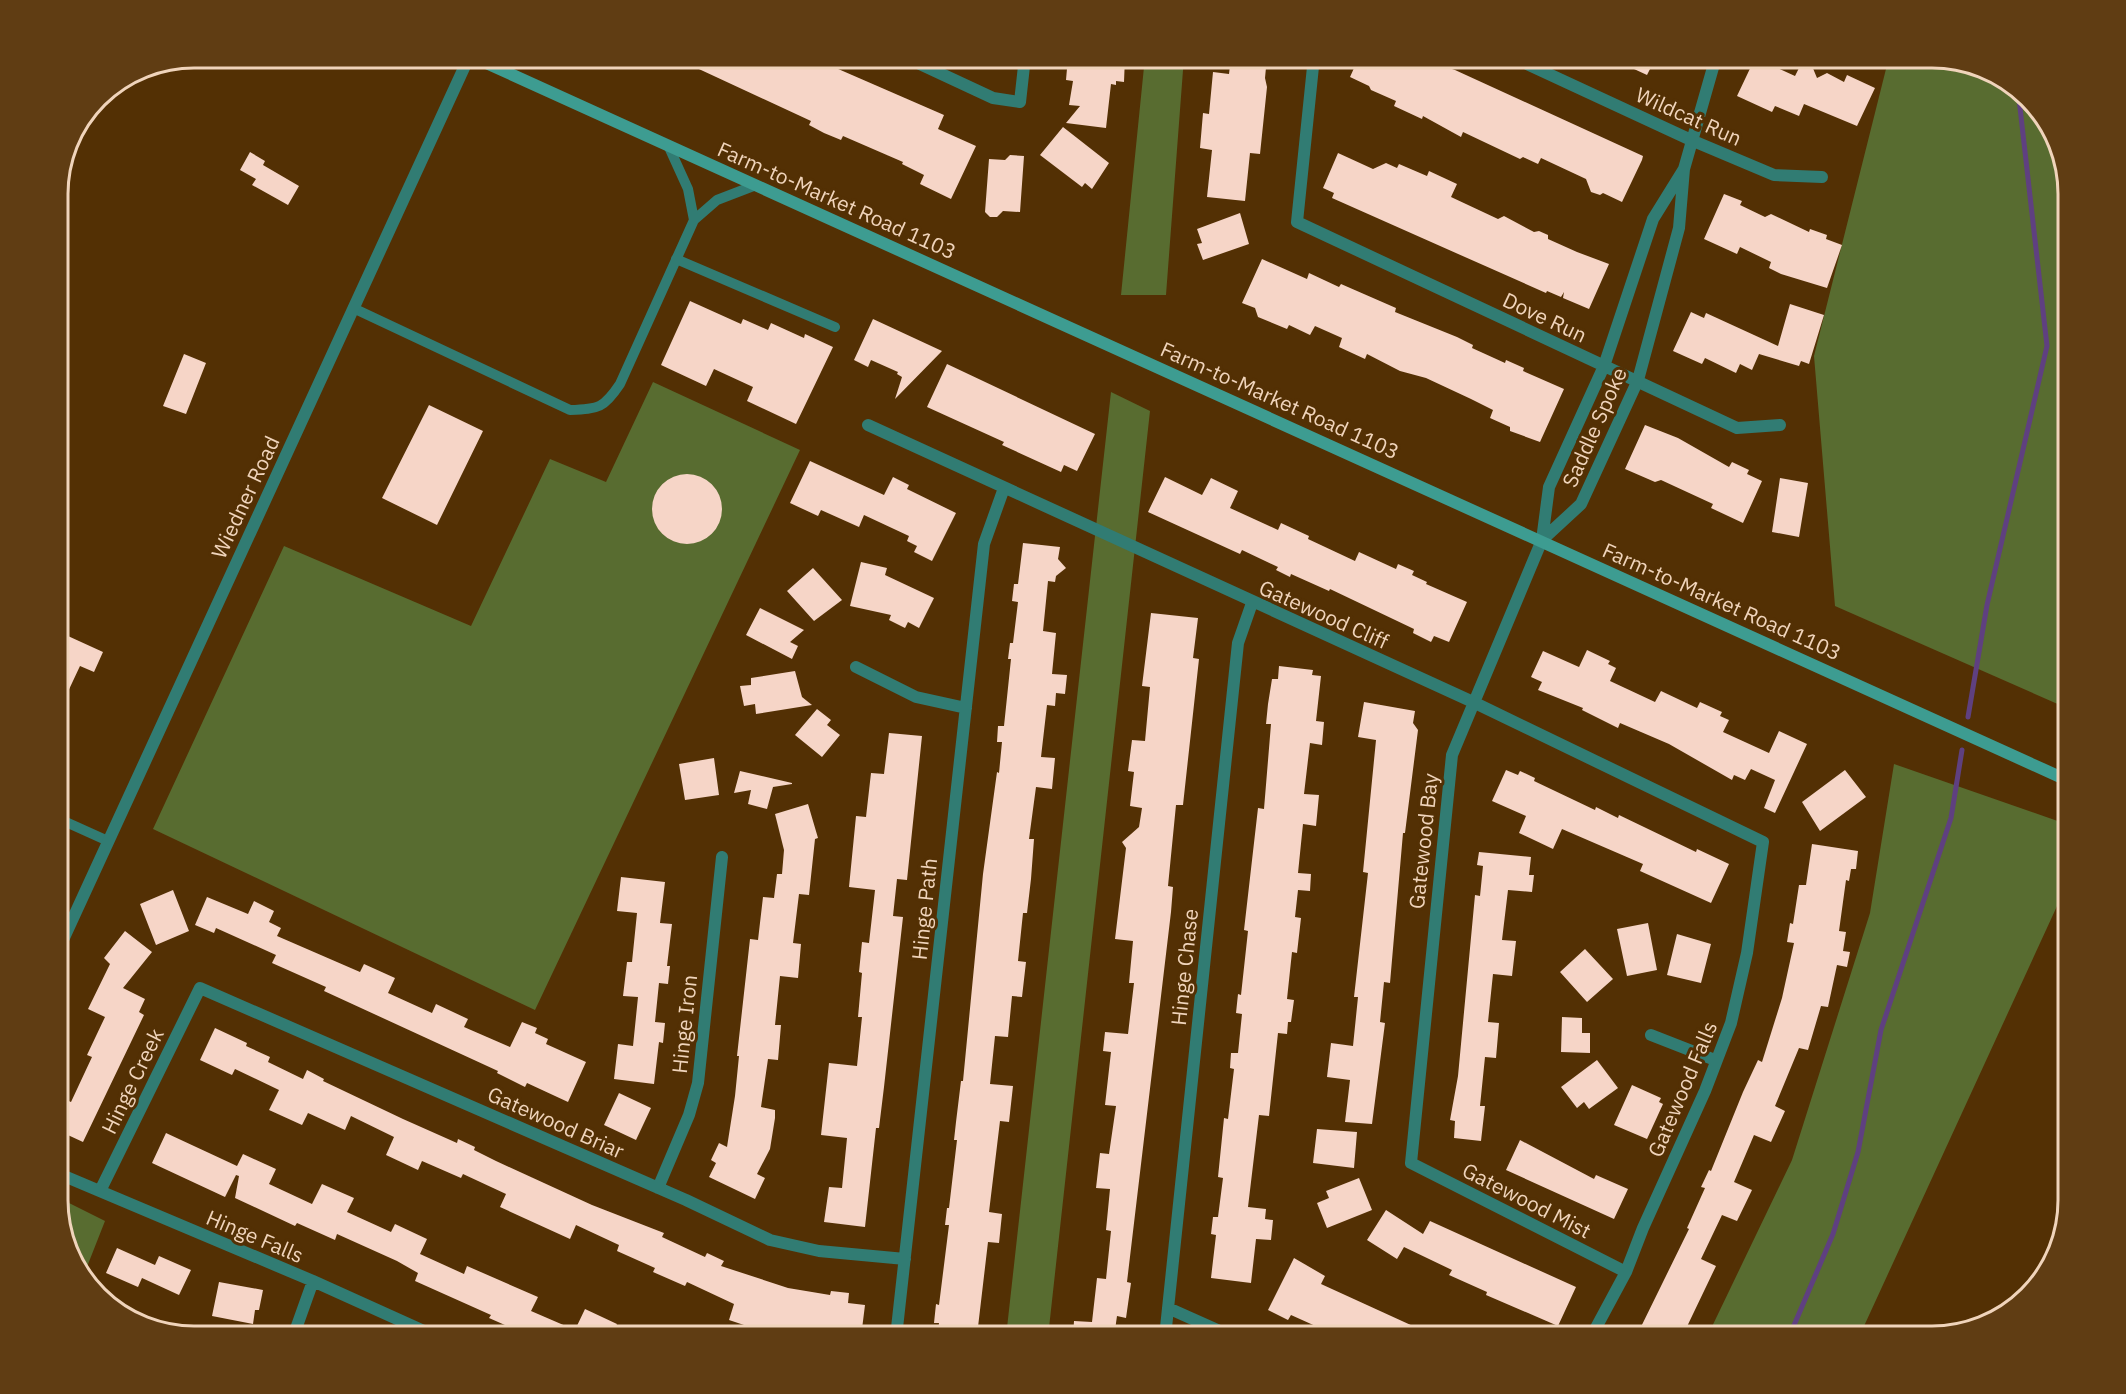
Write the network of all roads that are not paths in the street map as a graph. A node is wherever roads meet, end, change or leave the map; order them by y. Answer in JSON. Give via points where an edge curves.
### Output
{"nodes":[{"id":1,"x":466,"y":68,"type":"edge"},
{"id":2,"x":496,"y":68,"type":"edge"},
{"id":3,"x":929,"y":68,"type":"edge"},
{"id":4,"x":1024,"y":68,"type":"edge"},
{"id":5,"x":1313,"y":68,"type":"edge"},
{"id":6,"x":1536,"y":68,"type":"edge"},
{"id":7,"x":1713,"y":68,"type":"edge"},
{"id":8,"x":1691,"y":140,"type":"junction"},
{"id":9,"x":668,"y":145,"type":"junction"},
{"id":10,"x":1684,"y":169,"type":"junction"},
{"id":11,"x":1822,"y":177,"type":"dead end"},
{"id":12,"x":756,"y":185,"type":"junction"},
{"id":13,"x":694,"y":220,"type":"junction"},
{"id":14,"x":676,"y":260,"type":"junction"},
{"id":15,"x":353,"y":308,"type":"junction"},
{"id":16,"x":836,"y":327,"type":"dead end"},
{"id":17,"x":1604,"y":366,"type":"junction"},
{"id":18,"x":1638,"y":380,"type":"junction"},
{"id":19,"x":868,"y":425,"type":"dead end"},
{"id":20,"x":1780,"y":425,"type":"dead end"},
{"id":21,"x":1004,"y":488,"type":"junction"},
{"id":22,"x":1542,"y":540,"type":"junction"},
{"id":23,"x":1252,"y":603,"type":"junction"},
{"id":24,"x":856,"y":667,"type":"dead end"},
{"id":25,"x":1473,"y":702,"type":"junction"},
{"id":26,"x":966,"y":708,"type":"junction"},
{"id":27,"x":2058,"y":776,"type":"edge"},
{"id":28,"x":68,"y":823,"type":"edge"},
{"id":29,"x":108,"y":841,"type":"junction"},
{"id":30,"x":1763,"y":842,"type":"joint"},
{"id":31,"x":722,"y":857,"type":"dead end"},
{"id":32,"x":68,"y":929,"type":"edge"},
{"id":33,"x":200,"y":988,"type":"joint"},
{"id":34,"x":1651,"y":1035,"type":"dead end"},
{"id":35,"x":1715,"y":1060,"type":"junction"},
{"id":36,"x":1411,"y":1163,"type":"joint"},
{"id":37,"x":68,"y":1178,"type":"edge"},
{"id":38,"x":658,"y":1188,"type":"junction"},
{"id":39,"x":100,"y":1191,"type":"junction"},
{"id":40,"x":905,"y":1259,"type":"junction"},
{"id":41,"x":1626,"y":1272,"type":"junction"},
{"id":42,"x":313,"y":1281,"type":"junction"},
{"id":43,"x":1168,"y":1308,"type":"junction"},
{"id":44,"x":297,"y":1327,"type":"edge"},
{"id":45,"x":415,"y":1327,"type":"edge"},
{"id":46,"x":897,"y":1327,"type":"edge"},
{"id":47,"x":1166,"y":1327,"type":"edge"},
{"id":48,"x":1211,"y":1327,"type":"edge"},
{"id":49,"x":1596,"y":1327,"type":"edge"}],
"edges":[{"from":1,"to":15,"type":"street","name":"Wiedner Road"},
{"from":2,"to":9,"type":"main road","name":"Farm-to-Market Road 1103"},
{"from":3,"to":4,"type":"street","via":[[993,98],[1020,102]]},
{"from":5,"to":17,"type":"street","name":"Dove Run","via":[[1298,222]]},
{"from":6,"to":8,"type":"street","name":"Wildcat Run"},
{"from":7,"to":8,"type":"street","name":"Saddle Spoke"},
{"from":8,"to":10,"type":"street","name":"Saddle Spoke"},
{"from":8,"to":11,"type":"street","name":"Wildcat Run","via":[[1774,175]]},
{"from":9,"to":12,"type":"main road","name":"Farm-to-Market Road 1103"},
{"from":9,"to":13,"type":"lane","via":[[688,189]]},
{"from":10,"to":17,"type":"street","name":"Saddle Spoke","via":[[1653,219]]},
{"from":10,"to":18,"type":"street","name":"Saddle Spoke","via":[[1679,228]]},
{"from":12,"to":13,"type":"lane","via":[[717,200]]},
{"from":12,"to":22,"type":"main road","name":"Farm-to-Market Road 1103"},
{"from":13,"to":14,"type":"lane"},
{"from":14,"to":15,"type":"lane","via":[[620,384],[606,404],[591,410],[570,410]]},
{"from":14,"to":16,"type":"lane"},
{"from":15,"to":29,"type":"street","name":"Wiedner Road"},
{"from":17,"to":18,"type":"street","name":"Dove Run"},
{"from":17,"to":22,"type":"street","name":"Saddle Spoke","via":[[1549,487]]},
{"from":18,"to":20,"type":"street","name":"Dove Run","via":[[1737,428]]},
{"from":18,"to":22,"type":"street","name":"Saddle Spoke","via":[[1581,504]]},
{"from":19,"to":21,"type":"street","name":"Gatewood Cliff"},
{"from":21,"to":23,"type":"street","name":"Gatewood Cliff"},
{"from":21,"to":26,"type":"street","name":"Hinge Path","via":[[984,544]]},
{"from":22,"to":25,"type":"street","name":"Gatewood Bay"},
{"from":22,"to":27,"type":"main road","name":"Farm-to-Market Road 1103"},
{"from":23,"to":25,"type":"street","name":"Gatewood Cliff"},
{"from":23,"to":43,"type":"street","name":"Hinge Chase","via":[[1238,643]]},
{"from":24,"to":26,"type":"street","via":[[916,697]]},
{"from":25,"to":30,"type":"street","name":"Gatewood Cliff"},
{"from":25,"to":36,"type":"street","name":"Gatewood Bay","via":[[1452,755]]},
{"from":26,"to":40,"type":"street","name":"Hinge Path"},
{"from":28,"to":29,"type":"lane"},
{"from":29,"to":32,"type":"street","name":"Wiedner Road"},
{"from":30,"to":35,"type":"street","name":"Gatewood Falls","via":[[1747,953],[1731,1023]]},
{"from":31,"to":38,"type":"street","name":"Hinge Iron","via":[[698,1083]]},
{"from":33,"to":38,"type":"street","name":"Gatewood Briar"},
{"from":33,"to":39,"type":"street","name":"Hinge Creek"},
{"from":34,"to":35,"type":"street"},
{"from":35,"to":41,"type":"street","name":"Gatewood Falls","via":[[1706,1091]]},
{"from":36,"to":41,"type":"street","name":"Gatewood Mist"},
{"from":37,"to":39,"type":"street","name":"Hinge Falls"},
{"from":38,"to":40,"type":"street","name":"Gatewood Briar","via":[[770,1240],[819,1251]]},
{"from":39,"to":42,"type":"street","name":"Hinge Falls"},
{"from":40,"to":46,"type":"street","name":"Hinge Path"},
{"from":41,"to":49,"type":"street","name":"Gatewood Falls"},
{"from":42,"to":44,"type":"street"},
{"from":42,"to":45,"type":"street","name":"Hinge Falls"},
{"from":43,"to":47,"type":"street","name":"Hinge Chase"},
{"from":43,"to":48,"type":"street"}]}
